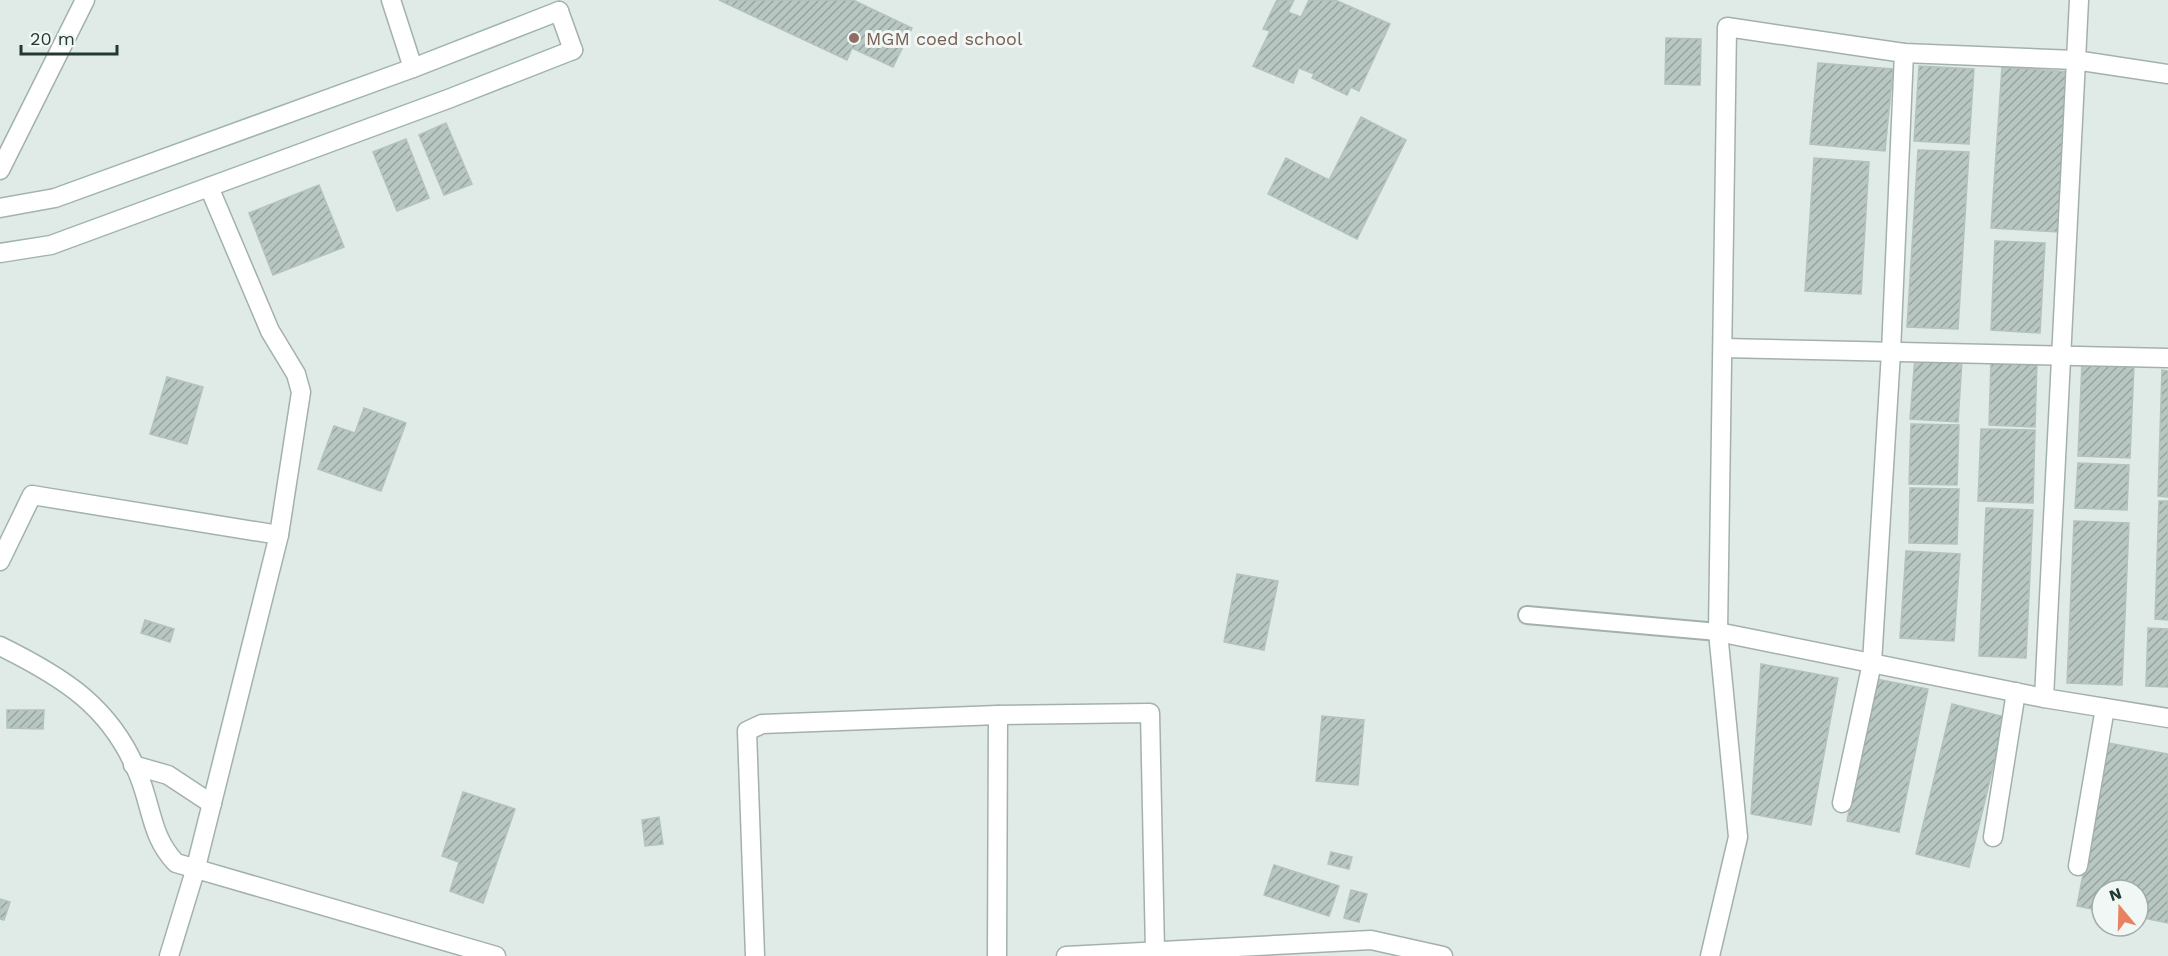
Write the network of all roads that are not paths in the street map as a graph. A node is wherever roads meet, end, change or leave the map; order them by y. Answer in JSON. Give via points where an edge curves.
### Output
{"nodes":[{"id":1,"x":85,"y":0,"type":"edge"},
{"id":2,"x":391,"y":0,"type":"edge"},
{"id":3,"x":2079,"y":0,"type":"edge"},
{"id":4,"x":1904,"y":53,"type":"junction"},
{"id":5,"x":2075,"y":60,"type":"junction"},
{"id":6,"x":412,"y":68,"type":"junction"},
{"id":7,"x":2168,"y":74,"type":"edge"},
{"id":8,"x":0,"y":170,"type":"edge"},
{"id":9,"x":209,"y":187,"type":"junction"},
{"id":10,"x":0,"y":208,"type":"edge"},
{"id":11,"x":0,"y":253,"type":"edge"},
{"id":12,"x":1723,"y":348,"type":"junction"},
{"id":13,"x":1891,"y":352,"type":"junction"},
{"id":14,"x":2062,"y":356,"type":"junction"},
{"id":15,"x":2168,"y":358,"type":"edge"},
{"id":16,"x":279,"y":535,"type":"junction"},
{"id":17,"x":0,"y":561,"type":"edge"},
{"id":18,"x":1527,"y":615,"type":"dead end"},
{"id":19,"x":1718,"y":632,"type":"junction"},
{"id":20,"x":0,"y":646,"type":"edge"},
{"id":21,"x":1872,"y":663,"type":"junction"},
{"id":22,"x":2016,"y":692,"type":"junction"},
{"id":23,"x":2044,"y":698,"type":"junction"},
{"id":24,"x":2105,"y":708,"type":"junction"},
{"id":25,"x":998,"y":715,"type":"junction"},
{"id":26,"x":2168,"y":718,"type":"edge"},
{"id":27,"x":133,"y":765,"type":"junction"},
{"id":28,"x":1842,"y":803,"type":"dead end"},
{"id":29,"x":212,"y":804,"type":"junction"},
{"id":30,"x":1993,"y":837,"type":"dead end"},
{"id":31,"x":2078,"y":866,"type":"dead end"},
{"id":32,"x":195,"y":871,"type":"junction"},
{"id":33,"x":1155,"y":951,"type":"junction"},
{"id":34,"x":169,"y":956,"type":"edge"},
{"id":35,"x":496,"y":956,"type":"edge"},
{"id":36,"x":755,"y":956,"type":"edge"},
{"id":37,"x":997,"y":956,"type":"edge"},
{"id":38,"x":1066,"y":956,"type":"edge"},
{"id":39,"x":1443,"y":956,"type":"edge"},
{"id":40,"x":1710,"y":956,"type":"edge"}],
"edges":[{"from":1,"to":8,"type":"street"},
{"from":2,"to":6,"type":"street"},
{"from":3,"to":5,"type":"street"},
{"from":4,"to":5,"type":"street"},
{"from":4,"to":12,"type":"street","via":[[1727,27]]},
{"from":4,"to":13,"type":"street"},
{"from":5,"to":7,"type":"street"},
{"from":5,"to":14,"type":"street"},
{"from":6,"to":9,"type":"street","via":[[559,11],[573,50]]},
{"from":6,"to":10,"type":"street","via":[[55,198]]},
{"from":9,"to":11,"type":"street","via":[[51,245]]},
{"from":9,"to":16,"type":"street","via":[[270,331],[296,374],[301,392]]},
{"from":12,"to":13,"type":"street"},
{"from":12,"to":19,"type":"street"},
{"from":13,"to":14,"type":"street"},
{"from":13,"to":21,"type":"street"},
{"from":14,"to":15,"type":"street"},
{"from":14,"to":23,"type":"street"},
{"from":16,"to":17,"type":"street","via":[[32,495]]},
{"from":16,"to":29,"type":"street"},
{"from":18,"to":19,"type":"lane"},
{"from":19,"to":21,"type":"street"},
{"from":19,"to":40,"type":"street","via":[[1738,837]]},
{"from":20,"to":27,"type":"street","via":[[51,671],[85,695],[112,726]]},
{"from":21,"to":22,"type":"street"},
{"from":21,"to":28,"type":"street"},
{"from":22,"to":23,"type":"street"},
{"from":22,"to":30,"type":"street"},
{"from":23,"to":24,"type":"street"},
{"from":24,"to":26,"type":"street"},
{"from":24,"to":31,"type":"street"},
{"from":25,"to":33,"type":"street","via":[[1150,713]]},
{"from":25,"to":36,"type":"street","via":[[762,724],[747,731]]},
{"from":25,"to":37,"type":"street"},
{"from":27,"to":29,"type":"street","via":[[168,775]]},
{"from":27,"to":32,"type":"street","via":[[159,843],[176,863]]},
{"from":29,"to":32,"type":"street"},
{"from":32,"to":34,"type":"street"},
{"from":32,"to":35,"type":"street"},
{"from":33,"to":38,"type":"street"},
{"from":33,"to":39,"type":"street","via":[[1371,940]]}]}
